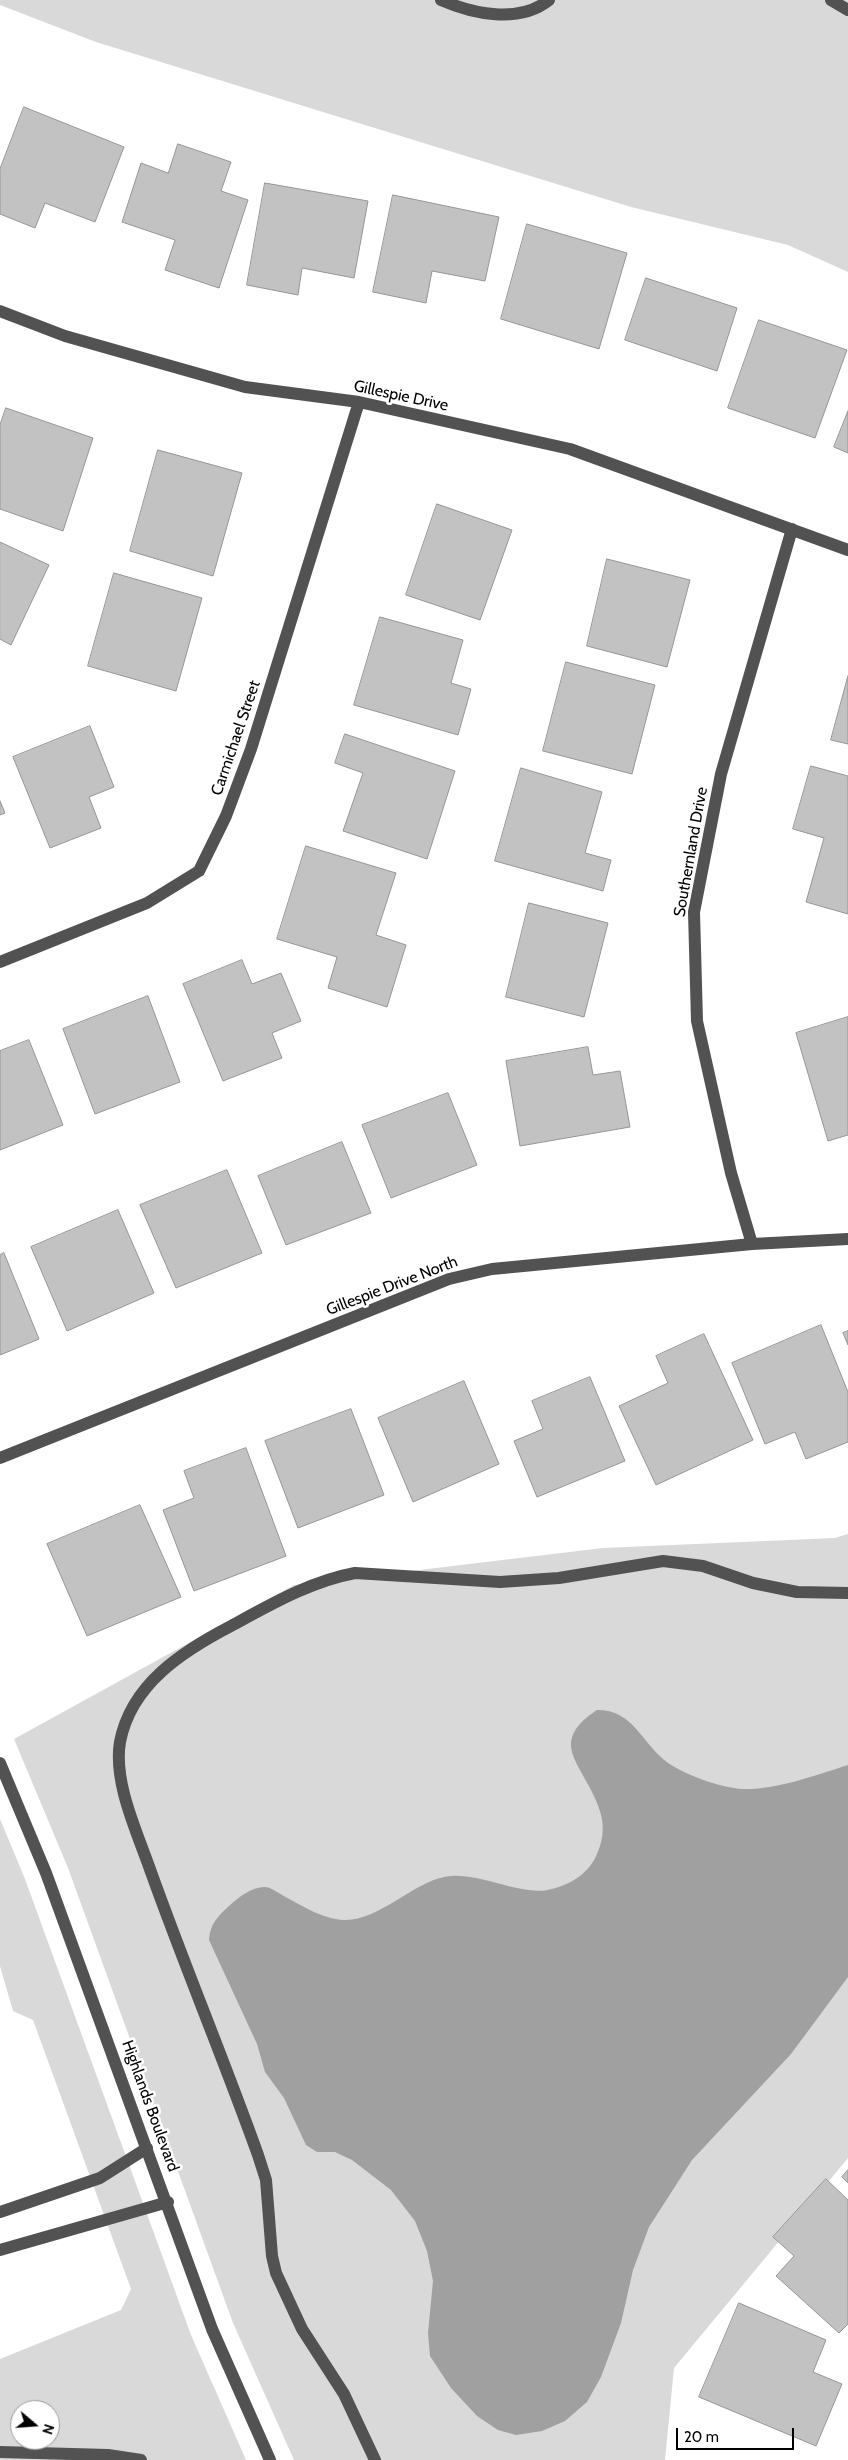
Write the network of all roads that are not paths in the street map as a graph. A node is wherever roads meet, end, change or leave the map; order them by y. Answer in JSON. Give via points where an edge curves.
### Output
{"nodes":[{"id":1,"x":441,"y":0,"type":"edge"},
{"id":2,"x":549,"y":0,"type":"edge"},
{"id":3,"x":831,"y":0,"type":"edge"},
{"id":4,"x":848,"y":10,"type":"edge"},
{"id":5,"x":0,"y":311,"type":"edge"},
{"id":6,"x":359,"y":402,"type":"junction"},
{"id":7,"x":792,"y":529,"type":"junction"},
{"id":8,"x":848,"y":550,"type":"edge"},
{"id":9,"x":0,"y":962,"type":"edge"},
{"id":10,"x":848,"y":1239,"type":"edge"},
{"id":11,"x":752,"y":1244,"type":"junction"},
{"id":12,"x":0,"y":1458,"type":"edge"},
{"id":13,"x":848,"y":1593,"type":"edge"},
{"id":14,"x":0,"y":1764,"type":"edge"},
{"id":15,"x":147,"y":2148,"type":"junction"},
{"id":16,"x":168,"y":2202,"type":"junction"},
{"id":17,"x":0,"y":2212,"type":"edge"},
{"id":18,"x":0,"y":2250,"type":"edge"},
{"id":19,"x":0,"y":2452,"type":"edge"},
{"id":20,"x":140,"y":2460,"type":"edge"},
{"id":21,"x":270,"y":2460,"type":"edge"},
{"id":22,"x":375,"y":2460,"type":"edge"}],
"edges":[{"from":1,"to":2,"type":"street","via":[[486,14],[531,9]]},
{"from":3,"to":4,"type":"street"},
{"from":5,"to":6,"type":"street","name":"Gillespie Drive","via":[[65,336],[245,387]]},
{"from":6,"to":7,"type":"street","name":"Gillespie Drive","via":[[570,449]]},
{"from":6,"to":9,"type":"street","name":"Carmichael Street","via":[[252,749],[226,816],[199,871],[147,904]]},
{"from":7,"to":8,"type":"street"},
{"from":7,"to":11,"type":"street","name":"Southernland Drive","via":[[721,774],[694,912],[697,1021],[731,1173]]},
{"from":10,"to":11,"type":"street","name":"Gillespie Drive North"},
{"from":11,"to":12,"type":"street","name":"Gillespie Drive North","via":[[492,1268],[449,1279]]},
{"from":13,"to":22,"type":"street","via":[[797,1592],[753,1583],[703,1566],[663,1560],[559,1578],[500,1582],[355,1573],[308,1587],[181,1654],[158,1674],[133,1707],[120,1741],[120,1780],[182,1960],[266,2180],[276,2273],[302,2329],[344,2394]]},
{"from":14,"to":15,"type":"street","name":"Highlands Boulevard","via":[[46,1873]]},
{"from":15,"to":16,"type":"street","name":"Highlands Boulevard"},
{"from":15,"to":17,"type":"street","via":[[100,2178]]},
{"from":16,"to":18,"type":"street"},
{"from":16,"to":21,"type":"street","name":"Highlands Boulevard","via":[[212,2329]]},
{"from":19,"to":20,"type":"street","via":[[108,2455]]}]}
